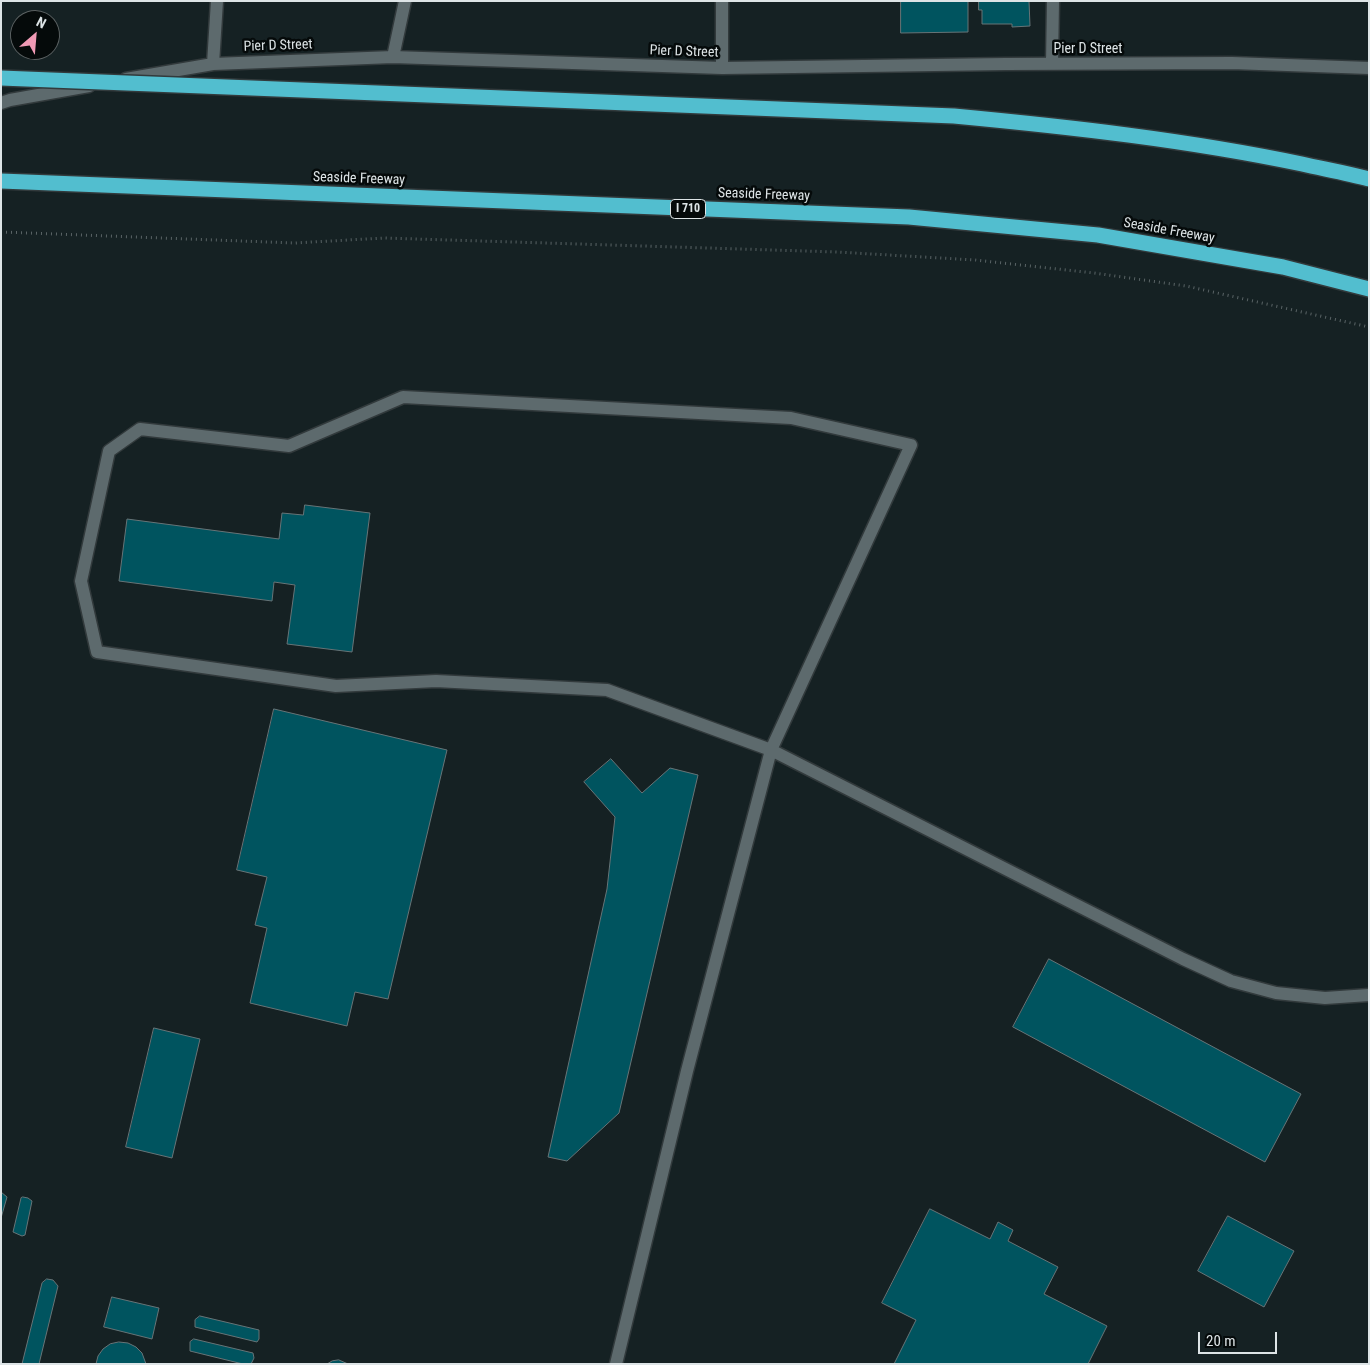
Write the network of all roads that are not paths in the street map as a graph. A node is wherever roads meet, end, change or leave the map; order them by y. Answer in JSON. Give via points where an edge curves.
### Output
{"nodes":[{"id":1,"x":217,"y":1,"type":"edge"},
{"id":2,"x":405,"y":1,"type":"edge"},
{"id":3,"x":722,"y":1,"type":"edge"},
{"id":4,"x":1053,"y":1,"type":"edge"},
{"id":5,"x":394,"y":57,"type":"junction"},
{"id":6,"x":213,"y":64,"type":"junction"},
{"id":7,"x":1052,"y":64,"type":"junction"},
{"id":8,"x":722,"y":68,"type":"junction"},
{"id":9,"x":1369,"y":68,"type":"edge"},
{"id":10,"x":1,"y":78,"type":"edge"},
{"id":11,"x":1,"y":103,"type":"edge"},
{"id":12,"x":1369,"y":179,"type":"edge"},
{"id":13,"x":1,"y":181,"type":"edge"},
{"id":14,"x":1369,"y":289,"type":"edge"},
{"id":15,"x":771,"y":750,"type":"junction"},
{"id":16,"x":1369,"y":995,"type":"edge"},
{"id":17,"x":616,"y":1364,"type":"edge"}],
"edges":[{"from":1,"to":6,"type":"street"},
{"from":2,"to":5,"type":"street"},
{"from":3,"to":8,"type":"street"},
{"from":4,"to":7,"type":"street"},
{"from":5,"to":6,"type":"street","name":"Pier D Street"},
{"from":5,"to":8,"type":"street","name":"Pier D Street"},
{"from":6,"to":11,"type":"street","name":"Pier D Street"},
{"from":7,"to":8,"type":"street","name":"Pier D Street"},
{"from":7,"to":9,"type":"street","name":"Pier D Street","via":[[1232,63]]},
{"from":10,"to":12,"type":"highway","bridge":true,"via":[[954,116],[1163,139],[1264,156]]},
{"from":13,"to":14,"type":"highway","name":"Seaside Freeway","number":"I 710","via":[[909,217],[1098,235],[1283,267]]},
{"from":15,"to":15,"type":"street","via":[[607,690],[436,681],[336,686],[97,652],[81,581],[109,452],[140,429],[289,446],[403,397],[792,418],[911,444]]},
{"from":15,"to":16,"type":"street","via":[[1231,981],[1276,993],[1325,998]]},
{"from":15,"to":17,"type":"street","via":[[687,1071]]}]}
